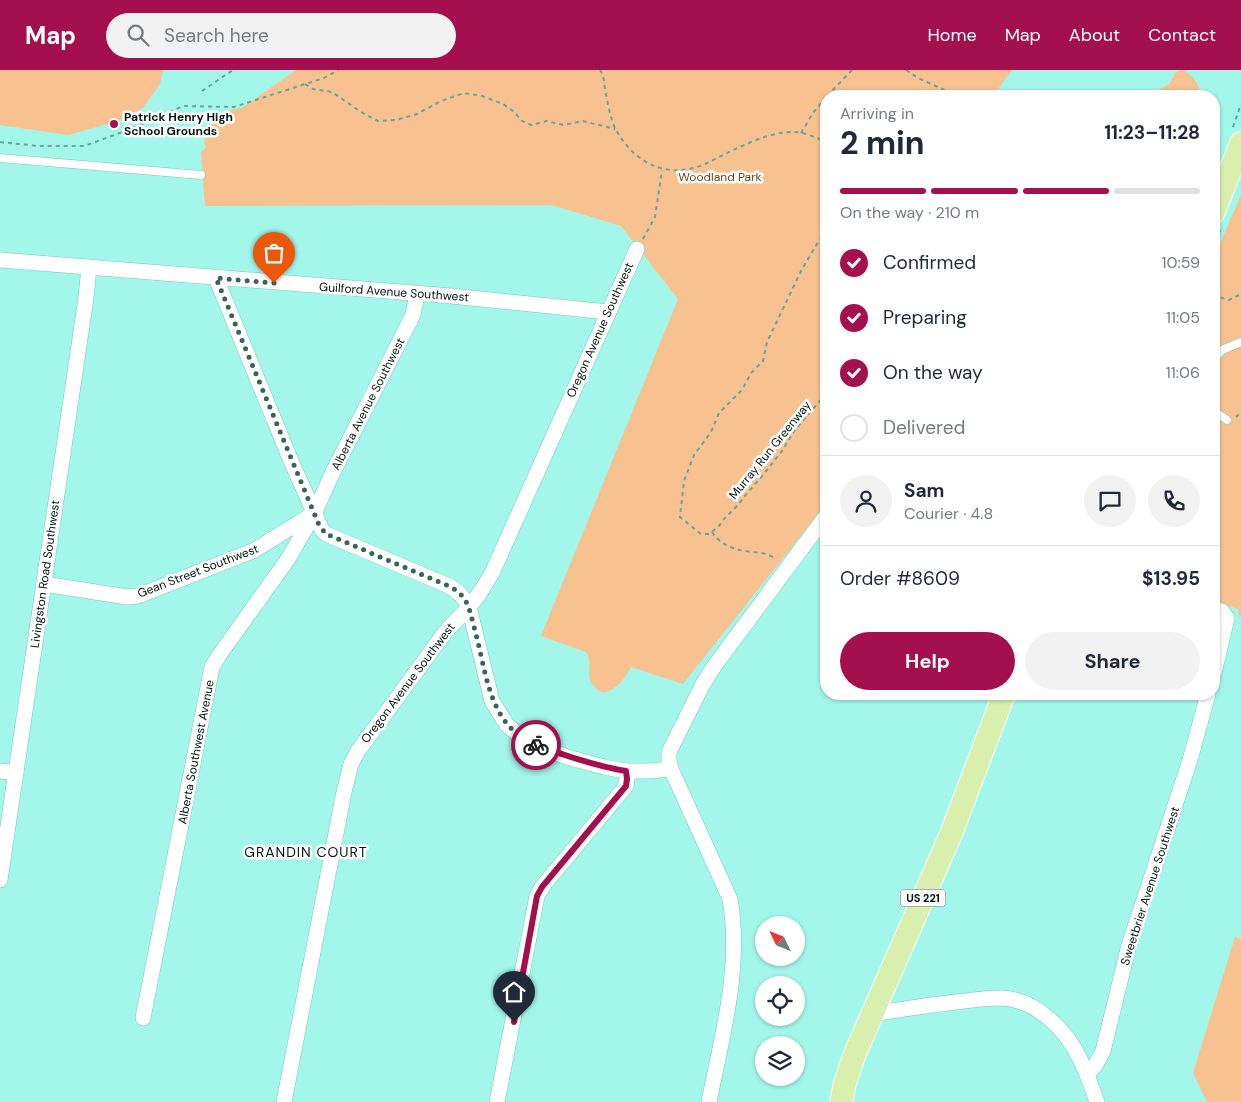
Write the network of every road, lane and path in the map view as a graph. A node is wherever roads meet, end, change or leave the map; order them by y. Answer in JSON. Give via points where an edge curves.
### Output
{"nodes":[{"id":1,"x":233,"y":70,"type":"edge"},
{"id":2,"x":338,"y":70,"type":"edge"},
{"id":3,"x":600,"y":70,"type":"edge"},
{"id":4,"x":852,"y":70,"type":"edge"},
{"id":5,"x":906,"y":70,"type":"edge"},
{"id":6,"x":305,"y":84,"type":"junction"},
{"id":7,"x":832,"y":90,"type":"edge"},
{"id":8,"x":945,"y":90,"type":"edge"},
{"id":9,"x":202,"y":91,"type":"dead end"},
{"id":10,"x":820,"y":104,"type":"edge"},
{"id":11,"x":615,"y":129,"type":"junction"},
{"id":12,"x":801,"y":133,"type":"junction"},
{"id":13,"x":820,"y":140,"type":"edge"},
{"id":14,"x":0,"y":142,"type":"edge"},
{"id":15,"x":1241,"y":143,"type":"edge"},
{"id":16,"x":0,"y":158,"type":"edge"},
{"id":17,"x":662,"y":170,"type":"junction"},
{"id":18,"x":201,"y":175,"type":"dead end"},
{"id":19,"x":1220,"y":197,"type":"edge"},
{"id":20,"x":820,"y":240,"type":"edge"},
{"id":21,"x":637,"y":249,"type":"joint"},
{"id":22,"x":0,"y":260,"type":"edge"},
{"id":23,"x":89,"y":266,"type":"junction"},
{"id":24,"x":216,"y":278,"type":"junction"},
{"id":25,"x":416,"y":294,"type":"junction"},
{"id":26,"x":1241,"y":294,"type":"edge"},
{"id":27,"x":1220,"y":298,"type":"edge"},
{"id":28,"x":608,"y":312,"type":"junction"},
{"id":29,"x":1241,"y":342,"type":"edge"},
{"id":30,"x":1220,"y":352,"type":"edge"},
{"id":31,"x":820,"y":401,"type":"edge"},
{"id":32,"x":1220,"y":415,"type":"edge"},
{"id":33,"x":1227,"y":420,"type":"dead end"},
{"id":34,"x":314,"y":514,"type":"junction"},
{"id":35,"x":820,"y":524,"type":"edge"},
{"id":36,"x":712,"y":532,"type":"junction"},
{"id":37,"x":789,"y":565,"type":"junction"},
{"id":38,"x":44,"y":584,"type":"junction"},
{"id":39,"x":469,"y":607,"type":"junction"},
{"id":40,"x":1220,"y":610,"type":"edge"},
{"id":41,"x":1220,"y":648,"type":"edge"},
{"id":42,"x":1002,"y":700,"type":"edge"},
{"id":43,"x":1206,"y":700,"type":"edge"},
{"id":44,"x":671,"y":769,"type":"junction"},
{"id":45,"x":0,"y":771,"type":"edge"},
{"id":46,"x":626,"y":771,"type":"junction"},
{"id":47,"x":16,"y":773,"type":"junction"},
{"id":48,"x":0,"y":880,"type":"edge"},
{"id":49,"x":872,"y":1014,"type":"junction"},
{"id":50,"x":144,"y":1018,"type":"dead end"},
{"id":51,"x":1087,"y":1074,"type":"junction"},
{"id":52,"x":285,"y":1097,"type":"edge"},
{"id":53,"x":497,"y":1102,"type":"edge"},
{"id":54,"x":710,"y":1102,"type":"edge"},
{"id":55,"x":841,"y":1102,"type":"edge"},
{"id":56,"x":1097,"y":1102,"type":"edge"}],
"edges":[{"from":1,"to":9,"type":"path"},
{"from":2,"to":6,"type":"path"},
{"from":3,"to":11,"type":"path"},
{"from":4,"to":7,"type":"path"},
{"from":5,"to":8,"type":"path"},
{"from":6,"to":11,"type":"path","via":[[313,89],[332,92],[378,121],[416,114],[441,100],[464,93],[503,104],[522,122],[531,125],[547,121],[563,125],[583,121]]},
{"from":6,"to":14,"type":"path","via":[[234,106],[183,106],[84,146]]},
{"from":10,"to":12,"type":"path"},
{"from":11,"to":17,"type":"path","via":[[635,155]]},
{"from":12,"to":13,"type":"path"},
{"from":12,"to":17,"type":"path","via":[[777,133],[686,170]]},
{"from":15,"to":19,"type":"main road"},
{"from":16,"to":18,"type":"lane"},
{"from":17,"to":21,"type":"path","via":[[655,218]]},
{"from":20,"to":36,"type":"path","via":[[802,269],[767,342],[762,361],[742,390],[719,413],[711,432],[694,455],[684,481],[680,517],[701,534]]},
{"from":21,"to":28,"type":"street","name":"Oregon Avenue Southwest"},
{"from":22,"to":23,"type":"street","name":"Guilford Avenue Southwest"},
{"from":23,"to":24,"type":"street","name":"Guilford Avenue Southwest"},
{"from":23,"to":38,"type":"street","name":"Livingston Road Southwest"},
{"from":24,"to":25,"type":"street","name":"Guilford Avenue Southwest"},
{"from":24,"to":34,"type":"street"},
{"from":25,"to":28,"type":"street","name":"Guilford Avenue Southwest"},
{"from":25,"to":34,"type":"street","name":"Alberta Avenue Southwest","via":[[413,315]]},
{"from":26,"to":27,"type":"path","via":[[1229,300]]},
{"from":28,"to":39,"type":"street","name":"Oregon Avenue Southwest","via":[[500,554]]},
{"from":29,"to":30,"type":"lane"},
{"from":31,"to":36,"type":"path","name":"Murray Run Greenway","via":[[794,431],[764,475]]},
{"from":32,"to":33,"type":"lane"},
{"from":34,"to":38,"type":"street","name":"Gean Street Southwest","via":[[255,550],[138,596]]},
{"from":34,"to":39,"type":"street","via":[[326,534],[449,586],[458,591]]},
{"from":34,"to":50,"type":"street","name":"Alberta Southwest Avenue","via":[[288,559],[212,667]]},
{"from":35,"to":37,"type":"street"},
{"from":36,"to":37,"type":"path","via":[[732,548],[778,558]]},
{"from":37,"to":44,"type":"street","via":[[703,684],[669,752]]},
{"from":38,"to":47,"type":"street","name":"Livingston Road Southwest"},
{"from":39,"to":46,"type":"street","via":[[489,692],[507,725],[532,743],[567,757]]},
{"from":39,"to":52,"type":"street","name":"Oregon Avenue Southwest","via":[[446,631],[351,764]]},
{"from":40,"to":41,"type":"street","via":[[1227,618]]},
{"from":42,"to":49,"type":"main road","number":"US 221","via":[[951,834]]},
{"from":43,"to":51,"type":"street","name":"Sweetbrier Avenue Southwest","via":[[1129,945],[1103,1051]]},
{"from":44,"to":46,"type":"street"},
{"from":44,"to":54,"type":"street","via":[[730,899],[733,918],[731,993]]},
{"from":45,"to":47,"type":"street"},
{"from":46,"to":53,"type":"street","via":[[626,786],[537,896]]},
{"from":47,"to":48,"type":"street","name":"Livingston Road Southwest"},
{"from":49,"to":51,"type":"street","via":[[975,1000],[1003,998],[1018,1001],[1046,1016],[1058,1027],[1076,1051]]},
{"from":49,"to":55,"type":"main road","number":"US 221","via":[[854,1056]]},
{"from":51,"to":56,"type":"street"}]}
